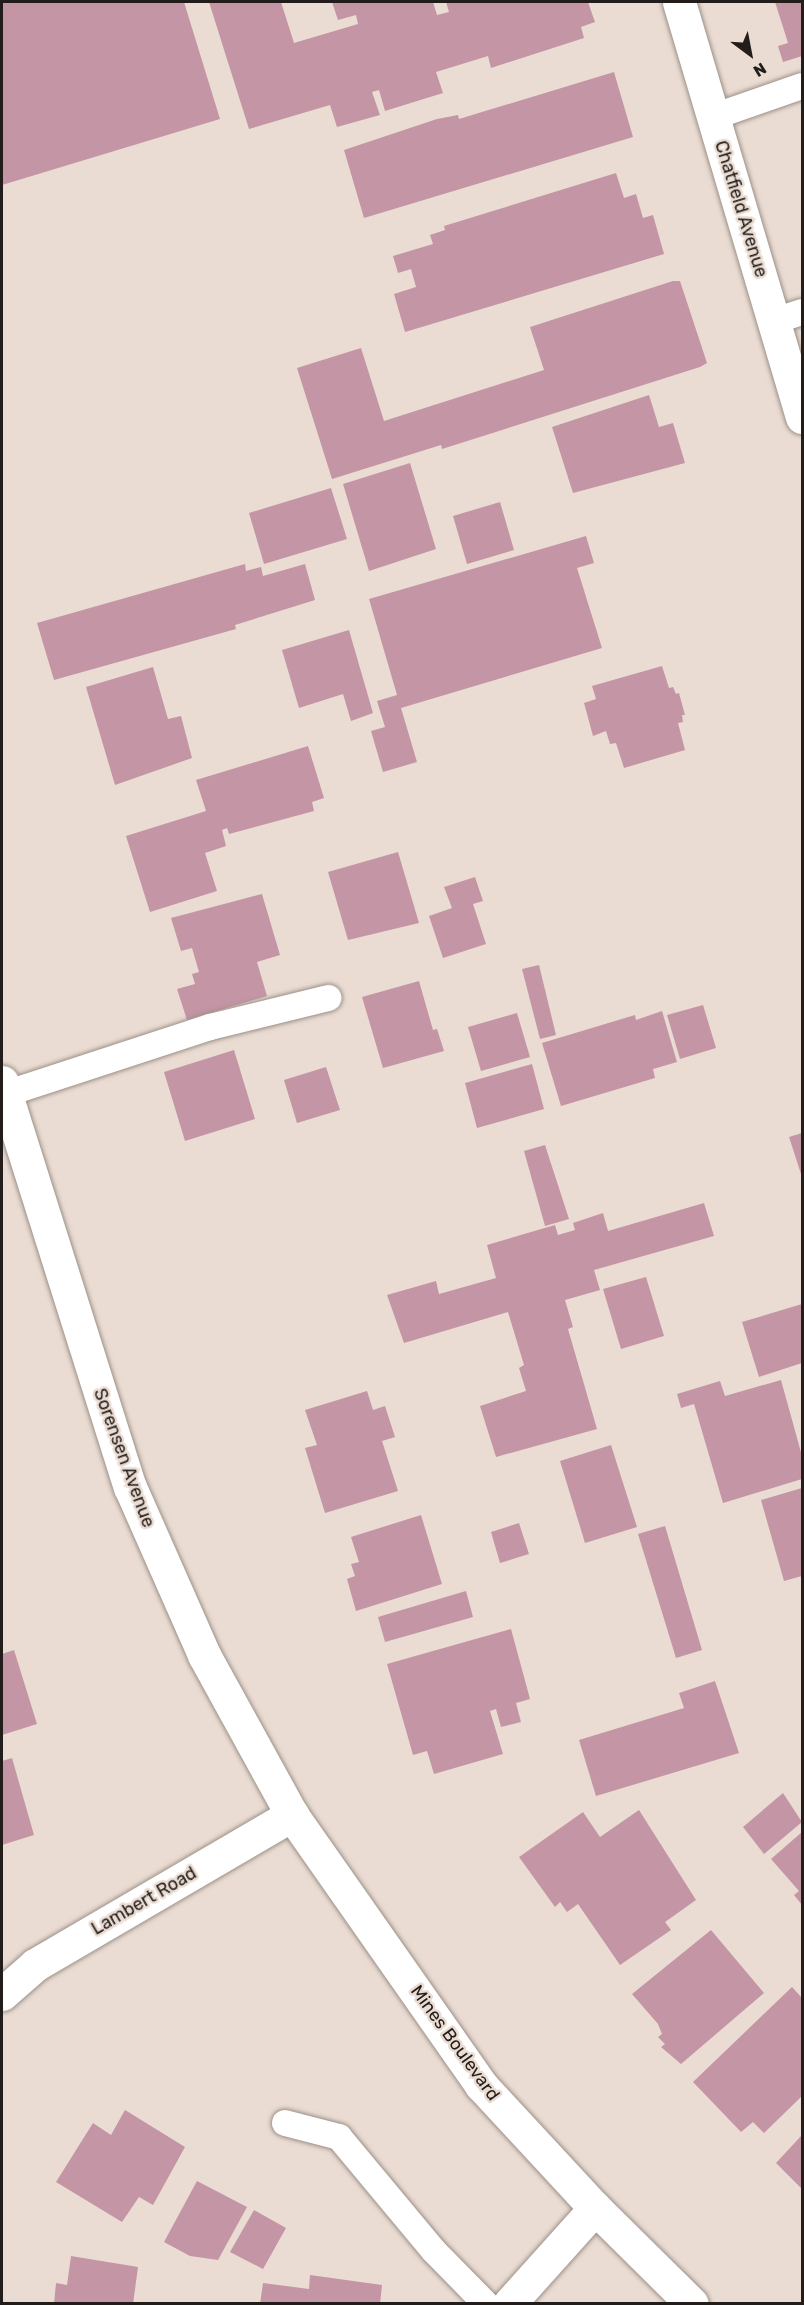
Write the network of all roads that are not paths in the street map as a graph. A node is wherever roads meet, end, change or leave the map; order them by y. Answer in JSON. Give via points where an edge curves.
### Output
{"nodes":[{"id":1,"x":679,"y":2,"type":"edge"},
{"id":2,"x":802,"y":86,"type":"edge"},
{"id":3,"x":713,"y":117,"type":"junction"},
{"id":4,"x":788,"y":316,"type":"edge"},
{"id":5,"x":802,"y":417,"type":"edge"},
{"id":6,"x":328,"y":998,"type":"dead end"},
{"id":7,"x":3,"y":1088,"type":"edge"},
{"id":8,"x":292,"y":1815,"type":"junction"},
{"id":9,"x":2,"y":1994,"type":"edge"},
{"id":10,"x":285,"y":2123,"type":"dead end"},
{"id":11,"x":595,"y":2208,"type":"junction"},
{"id":12,"x":486,"y":2304,"type":"edge"},
{"id":13,"x":509,"y":2304,"type":"edge"},
{"id":14,"x":692,"y":2304,"type":"edge"}],
"edges":[{"from":1,"to":3,"type":"street","name":"Chatfield Avenue"},
{"from":2,"to":3,"type":"lane"},
{"from":3,"to":4,"type":"street","name":"Chatfield Avenue"},
{"from":4,"to":5,"type":"street","name":"Chatfield Avenue"},
{"from":6,"to":7,"type":"lane","via":[[210,1026]]},
{"from":7,"to":8,"type":"street","name":"Sorensen Avenue","via":[[130,1487],[204,1655]]},
{"from":8,"to":9,"type":"street","name":"Lambert Road","via":[[35,1965]]},
{"from":8,"to":11,"type":"street","name":"Mines Boulevard","via":[[481,2085]]},
{"from":10,"to":12,"type":"lane","via":[[339,2137],[434,2251]]},
{"from":11,"to":13,"type":"street"},
{"from":11,"to":14,"type":"street","name":"Mines Boulevard"}]}
